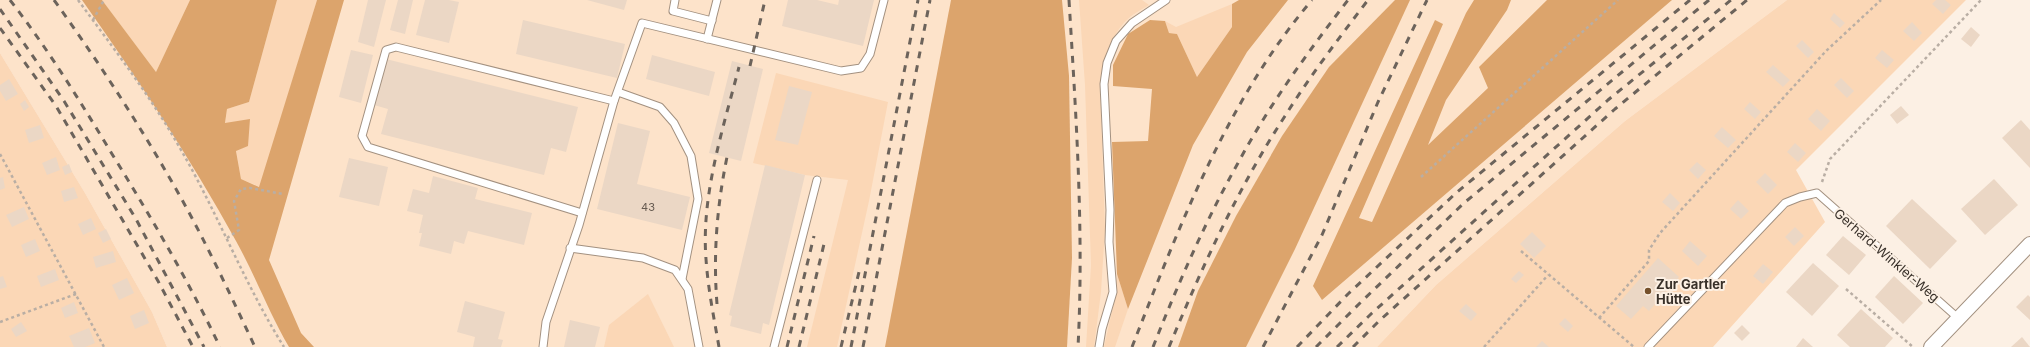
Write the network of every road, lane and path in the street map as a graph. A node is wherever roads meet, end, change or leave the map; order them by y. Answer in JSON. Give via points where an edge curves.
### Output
{"nodes":[{"id":1,"x":78,"y":0,"type":"edge"},
{"id":2,"x":104,"y":0,"type":"edge"},
{"id":3,"x":675,"y":0,"type":"edge"},
{"id":4,"x":717,"y":0,"type":"edge"},
{"id":5,"x":884,"y":0,"type":"edge"},
{"id":6,"x":1166,"y":0,"type":"edge"},
{"id":7,"x":1618,"y":0,"type":"edge"},
{"id":8,"x":1881,"y":0,"type":"edge"},
{"id":9,"x":1981,"y":0,"type":"edge"},
{"id":10,"x":93,"y":20,"type":"junction"},
{"id":11,"x":712,"y":21,"type":"junction"},
{"id":12,"x":707,"y":39,"type":"junction"},
{"id":13,"x":618,"y":92,"type":"junction"},
{"id":14,"x":614,"y":101,"type":"junction"},
{"id":15,"x":0,"y":154,"type":"edge"},
{"id":16,"x":1421,"y":177,"type":"dead end"},
{"id":17,"x":816,"y":180,"type":"dead end"},
{"id":18,"x":1817,"y":193,"type":"junction"},
{"id":19,"x":283,"y":194,"type":"dead end"},
{"id":20,"x":582,"y":213,"type":"junction"},
{"id":21,"x":227,"y":238,"type":"junction"},
{"id":22,"x":2030,"y":244,"type":"edge"},
{"id":23,"x":570,"y":248,"type":"junction"},
{"id":24,"x":1520,"y":251,"type":"dead end"},
{"id":25,"x":1548,"y":276,"type":"junction"},
{"id":26,"x":682,"y":279,"type":"junction"},
{"id":27,"x":1846,"y":289,"type":"dead end"},
{"id":28,"x":76,"y":294,"type":"junction"},
{"id":29,"x":1599,"y":318,"type":"junction"},
{"id":30,"x":1958,"y":318,"type":"junction"},
{"id":31,"x":0,"y":322,"type":"edge"},
{"id":32,"x":104,"y":347,"type":"edge"},
{"id":33,"x":284,"y":347,"type":"edge"},
{"id":34,"x":543,"y":347,"type":"edge"},
{"id":35,"x":699,"y":347,"type":"edge"},
{"id":36,"x":774,"y":347,"type":"edge"},
{"id":37,"x":1099,"y":347,"type":"edge"},
{"id":38,"x":1484,"y":347,"type":"edge"},
{"id":39,"x":1634,"y":347,"type":"edge"},
{"id":40,"x":1648,"y":347,"type":"edge"},
{"id":41,"x":1913,"y":347,"type":"edge"},
{"id":42,"x":1931,"y":347,"type":"edge"}],
"edges":[{"from":1,"to":10,"type":"path"},
{"from":2,"to":10,"type":"path"},
{"from":3,"to":11,"type":"lane","via":[[673,11]]},
{"from":4,"to":11,"type":"lane"},
{"from":5,"to":12,"type":"lane","via":[[870,54],[861,68],[841,71]]},
{"from":6,"to":37,"type":"lane","via":[[1132,23],[1116,41],[1107,63],[1104,84],[1113,292]]},
{"from":7,"to":16,"type":"path"},
{"from":8,"to":29,"type":"path","via":[[1826,51],[1660,233],[1649,250],[1649,261]]},
{"from":9,"to":18,"type":"path","via":[[1830,159]]},
{"from":10,"to":21,"type":"path","via":[[122,59],[181,150]]},
{"from":11,"to":12,"type":"lane"},
{"from":12,"to":13,"type":"lane","via":[[642,23]]},
{"from":13,"to":14,"type":"lane"},
{"from":13,"to":26,"type":"lane","via":[[660,107],[674,123],[691,156],[698,199]]},
{"from":14,"to":20,"type":"lane"},
{"from":14,"to":20,"type":"lane","via":[[396,47],[386,50],[362,136],[368,147]]},
{"from":15,"to":28,"type":"path"},
{"from":17,"to":36,"type":"lane"},
{"from":18,"to":30,"type":"lane","name":"Gerhard-Winkler-Weg"},
{"from":18,"to":40,"type":"lane","via":[[1785,203]]},
{"from":19,"to":21,"type":"path","via":[[242,189],[234,201],[239,230]]},
{"from":20,"to":23,"type":"lane"},
{"from":21,"to":33,"type":"path","via":[[268,321]]},
{"from":22,"to":30,"type":"street"},
{"from":23,"to":26,"type":"lane","via":[[643,258],[675,270]]},
{"from":23,"to":34,"type":"lane","via":[[546,322]]},
{"from":24,"to":25,"type":"path"},
{"from":25,"to":29,"type":"path"},
{"from":25,"to":38,"type":"path"},
{"from":26,"to":35,"type":"lane","via":[[688,289]]},
{"from":27,"to":41,"type":"path"},
{"from":28,"to":31,"type":"path"},
{"from":28,"to":32,"type":"path"},
{"from":29,"to":39,"type":"path"},
{"from":30,"to":42,"type":"street"}]}
